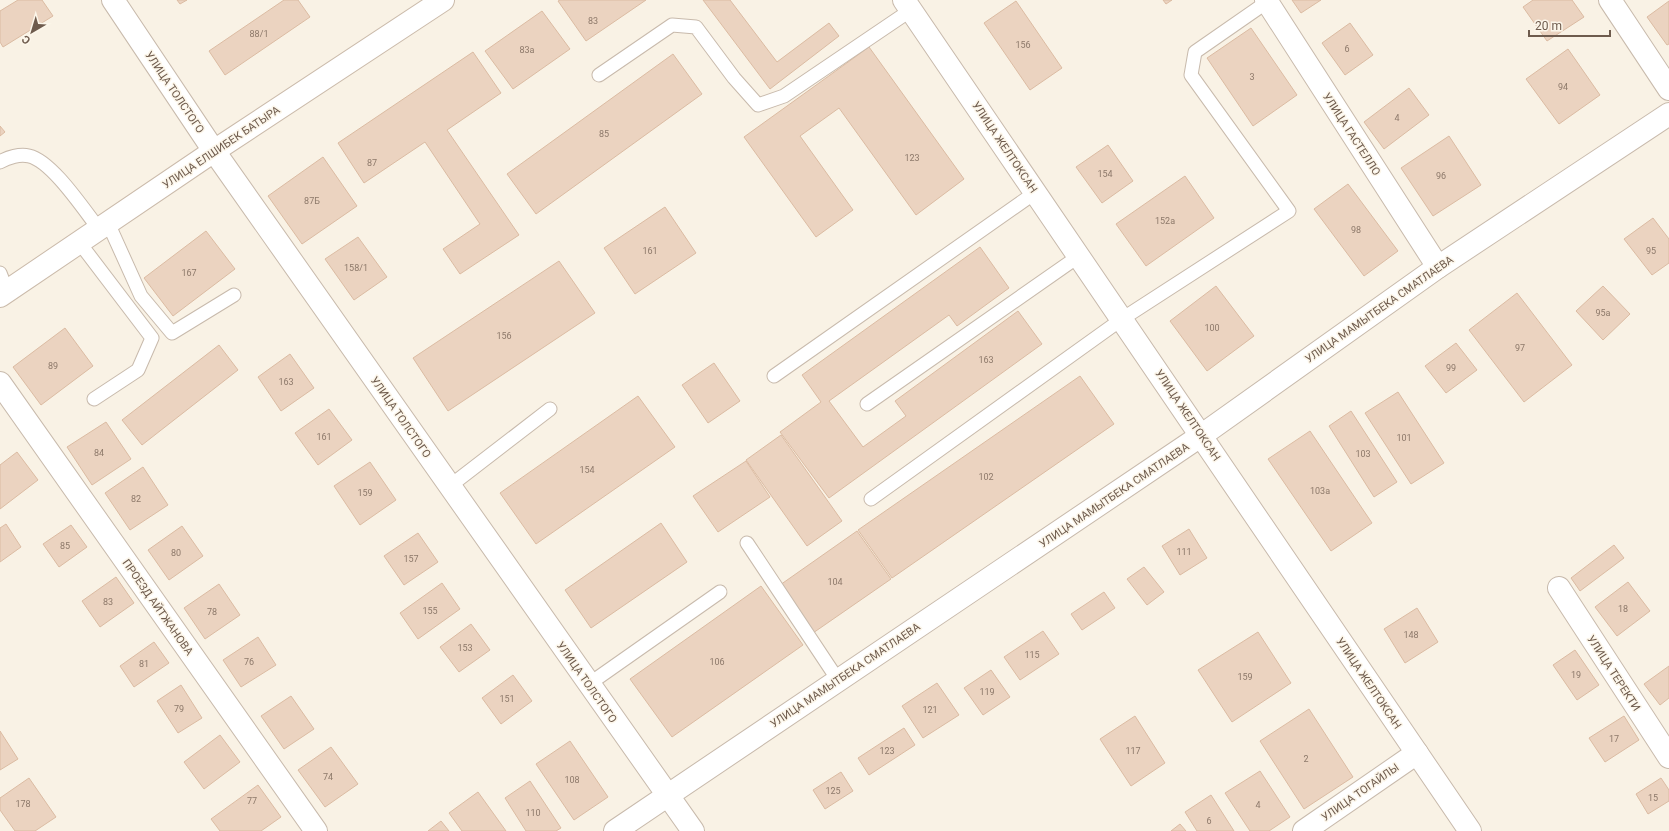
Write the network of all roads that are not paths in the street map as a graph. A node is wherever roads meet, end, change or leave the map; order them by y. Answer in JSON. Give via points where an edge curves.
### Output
{"nodes":[{"id":1,"x":113,"y":0,"type":"edge"},
{"id":2,"x":443,"y":0,"type":"edge"},
{"id":3,"x":1610,"y":0,"type":"edge"},
{"id":4,"x":1267,"y":1,"type":"edge"},
{"id":5,"x":907,"y":5,"type":"edge"},
{"id":6,"x":599,"y":75,"type":"dead end"},
{"id":7,"x":1669,"y":89,"type":"edge"},
{"id":8,"x":1669,"y":114,"type":"edge"},
{"id":9,"x":214,"y":151,"type":"junction"},
{"id":10,"x":0,"y":162,"type":"edge"},
{"id":11,"x":1036,"y":192,"type":"junction"},
{"id":12,"x":103,"y":226,"type":"junction"},
{"id":13,"x":79,"y":242,"type":"junction"},
{"id":14,"x":1079,"y":256,"type":"junction"},
{"id":15,"x":1438,"y":267,"type":"junction"},
{"id":16,"x":2,"y":287,"type":"edge"},
{"id":17,"x":234,"y":295,"type":"dead end"},
{"id":18,"x":1122,"y":319,"type":"junction"},
{"id":19,"x":774,"y":376,"type":"dead end"},
{"id":20,"x":0,"y":383,"type":"edge"},
{"id":21,"x":94,"y":399,"type":"dead end"},
{"id":22,"x":867,"y":404,"type":"dead end"},
{"id":23,"x":550,"y":409,"type":"dead end"},
{"id":24,"x":1202,"y":436,"type":"junction"},
{"id":25,"x":450,"y":486,"type":"junction"},
{"id":26,"x":871,"y":499,"type":"dead end"},
{"id":27,"x":747,"y":543,"type":"dead end"},
{"id":28,"x":1559,"y":588,"type":"dead end"},
{"id":29,"x":720,"y":592,"type":"dead end"},
{"id":30,"x":838,"y":680,"type":"junction"},
{"id":31,"x":589,"y":684,"type":"junction"},
{"id":32,"x":1416,"y":753,"type":"junction"},
{"id":33,"x":1669,"y":757,"type":"edge"},
{"id":34,"x":667,"y":794,"type":"junction"},
{"id":35,"x":316,"y":831,"type":"edge"},
{"id":36,"x":615,"y":831,"type":"edge"},
{"id":37,"x":693,"y":831,"type":"edge"},
{"id":38,"x":1304,"y":831,"type":"edge"},
{"id":39,"x":1470,"y":831,"type":"edge"}],
"edges":[{"from":1,"to":9,"type":"street","name":"УЛИЦА ТОЛСТОГО"},
{"from":2,"to":9,"type":"street","name":"УЛИЦА ЕЛШИБЕК БАТЫРА"},
{"from":3,"to":7,"type":"street"},
{"from":4,"to":15,"type":"street","name":"УЛИЦА ГАСТЕЛЛО"},
{"from":4,"to":18,"type":"lane","via":[[1195,52],[1191,74],[1289,211]]},
{"from":5,"to":6,"type":"lane","via":[[847,52],[784,96],[758,105],[696,27],[672,25]]},
{"from":5,"to":11,"type":"street","name":"УЛИЦА ЖЕЛТОКСАН"},
{"from":8,"to":15,"type":"street","name":"УЛИЦА МАМЫТБЕКА СМАТЛАЕВА"},
{"from":9,"to":12,"type":"street","name":"УЛИЦА ЕЛШИБЕК БАТЫРА"},
{"from":9,"to":25,"type":"street","name":"УЛИЦА ТОЛСТОГО"},
{"from":10,"to":12,"type":"lane","via":[[17,156],[30,156],[42,163]]},
{"from":11,"to":14,"type":"street","name":"УЛИЦА ЖЕЛТОКСАН"},
{"from":11,"to":19,"type":"lane"},
{"from":12,"to":13,"type":"street","name":"УЛИЦА ЕЛШИБЕК БАТЫРА"},
{"from":12,"to":17,"type":"lane","via":[[141,296],[172,333]]},
{"from":13,"to":16,"type":"street","name":"УЛИЦА ЕЛШИБЕК БАТЫРА"},
{"from":13,"to":21,"type":"lane","via":[[152,338],[138,370]]},
{"from":14,"to":18,"type":"street","name":"УЛИЦА ЖЕЛТОКСАН"},
{"from":14,"to":22,"type":"lane"},
{"from":15,"to":24,"type":"street","name":"УЛИЦА МАМЫТБЕКА СМАТЛАЕВА"},
{"from":18,"to":24,"type":"street","name":"УЛИЦА ЖЕЛТОКСАН"},
{"from":18,"to":26,"type":"lane"},
{"from":20,"to":35,"type":"street","name":"ПРОЕЗД АЙТЖАНОВА"},
{"from":23,"to":25,"type":"lane"},
{"from":24,"to":30,"type":"street","name":"УЛИЦА МАМЫТБЕКА СМАТЛАЕВА"},
{"from":24,"to":32,"type":"street","name":"УЛИЦА ЖЕЛТОКСАН"},
{"from":25,"to":31,"type":"street","name":"УЛИЦА ТОЛСТОГО"},
{"from":27,"to":30,"type":"lane"},
{"from":28,"to":33,"type":"street","name":"УЛИЦА ТЕРЕКТИ"},
{"from":29,"to":31,"type":"lane"},
{"from":30,"to":34,"type":"street","name":"УЛИЦА МАМЫТБЕКА СМАТЛАЕВА"},
{"from":31,"to":34,"type":"street","name":"УЛИЦА ТОЛСТОГО"},
{"from":32,"to":38,"type":"street","name":"УЛИЦА ТОГАЙЛЫ"},
{"from":32,"to":39,"type":"street","name":"УЛИЦА ЖЕЛТОКСАН"},
{"from":34,"to":36,"type":"street","name":"УЛИЦА МАМЫТБЕКА СМАТЛАЕВА"},
{"from":34,"to":37,"type":"street","name":"УЛИЦА ТОЛСТОГО"}]}
